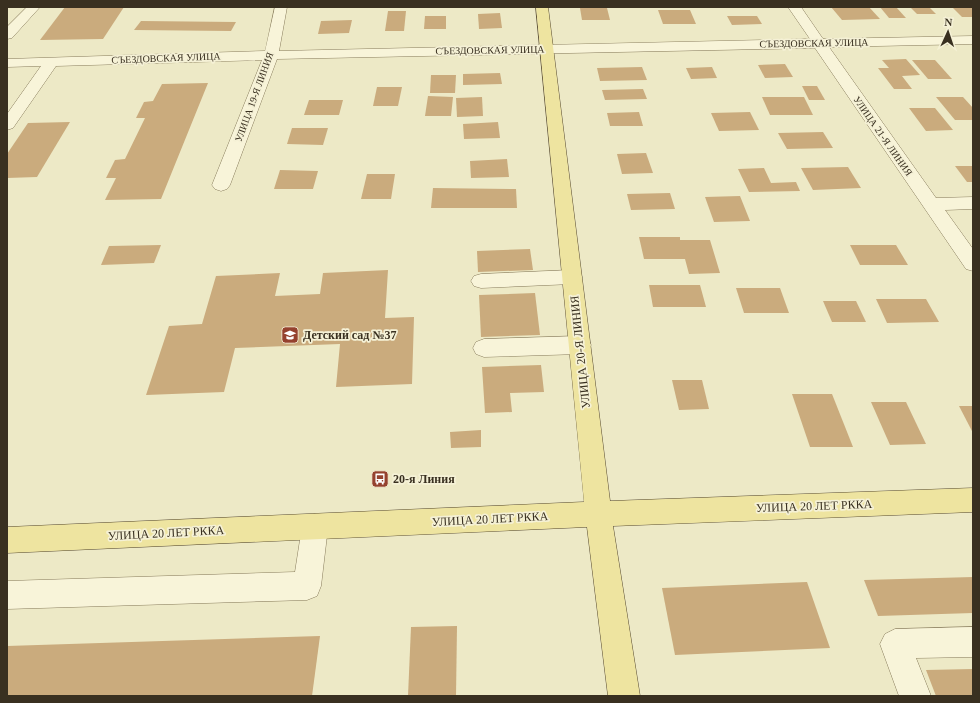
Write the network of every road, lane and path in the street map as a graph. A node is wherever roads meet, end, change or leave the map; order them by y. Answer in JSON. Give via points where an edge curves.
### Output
{"nodes":[{"id":1,"x":34,"y":7,"type":"edge"},
{"id":2,"x":281,"y":7,"type":"edge"},
{"id":3,"x":542,"y":7,"type":"edge"},
{"id":4,"x":794,"y":7,"type":"edge"},
{"id":5,"x":7,"y":36,"type":"edge"},
{"id":6,"x":973,"y":40,"type":"edge"},
{"id":7,"x":818,"y":43,"type":"junction"},
{"id":8,"x":547,"y":49,"type":"junction"},
{"id":9,"x":271,"y":55,"type":"junction"},
{"id":10,"x":52,"y":62,"type":"junction"},
{"id":11,"x":7,"y":63,"type":"edge"},
{"id":12,"x":7,"y":125,"type":"edge"},
{"id":13,"x":221,"y":185,"type":"dead end"},
{"id":14,"x":973,"y":203,"type":"edge"},
{"id":15,"x":931,"y":204,"type":"junction"},
{"id":16,"x":973,"y":264,"type":"edge"},
{"id":17,"x":572,"y":277,"type":"junction"},
{"id":18,"x":481,"y":281,"type":"dead end"},
{"id":19,"x":580,"y":345,"type":"junction"},
{"id":20,"x":484,"y":348,"type":"dead end"},
{"id":21,"x":973,"y":500,"type":"edge"},
{"id":22,"x":598,"y":514,"type":"junction"},
{"id":23,"x":315,"y":527,"type":"junction"},
{"id":24,"x":7,"y":540,"type":"edge"},
{"id":25,"x":7,"y":595,"type":"edge"},
{"id":26,"x":973,"y":642,"type":"edge"},
{"id":27,"x":624,"y":696,"type":"edge"},
{"id":28,"x":915,"y":696,"type":"edge"}],
"edges":[{"from":1,"to":5,"type":"street"},
{"from":2,"to":9,"type":"street","name":"УЛИЦА 19-Я ЛИНИЯ"},
{"from":3,"to":8,"type":"main road","name":"УЛИЦА 20-Я ЛИНИЯ"},
{"from":4,"to":7,"type":"street","name":"УЛИЦА 21-Я ЛИНИЯ"},
{"from":6,"to":7,"type":"street","name":"СЪЕЗДОВСКАЯ УЛИЦА"},
{"from":7,"to":8,"type":"street","name":"СЪЕЗДОВСКАЯ УЛИЦА"},
{"from":7,"to":15,"type":"street","name":"УЛИЦА 21-Я ЛИНИЯ"},
{"from":8,"to":9,"type":"street","name":"СЪЕЗДОВСКАЯ УЛИЦА"},
{"from":8,"to":17,"type":"main road","name":"УЛИЦА 20-Я ЛИНИЯ"},
{"from":9,"to":10,"type":"street","name":"СЪЕЗДОВСКАЯ УЛИЦА"},
{"from":9,"to":13,"type":"street","name":"УЛИЦА 19-Я ЛИНИЯ"},
{"from":10,"to":11,"type":"street","name":"СЪЕЗДОВСКАЯ УЛИЦА"},
{"from":10,"to":12,"type":"street"},
{"from":14,"to":15,"type":"street"},
{"from":15,"to":16,"type":"street","name":"УЛИЦА 21-Я ЛИНИЯ"},
{"from":17,"to":18,"type":"street"},
{"from":17,"to":19,"type":"main road","name":"УЛИЦА 20-Я ЛИНИЯ"},
{"from":19,"to":20,"type":"street"},
{"from":19,"to":22,"type":"main road","name":"УЛИЦА 20-Я ЛИНИЯ"},
{"from":21,"to":22,"type":"main road","name":"УЛИЦА 20 ЛЕТ РККА"},
{"from":22,"to":23,"type":"main road","name":"УЛИЦА 20 ЛЕТ РККА"},
{"from":22,"to":27,"type":"main road","name":"УЛИЦА 20-Я ЛИНИЯ"},
{"from":23,"to":24,"type":"main road","name":"УЛИЦА 20 ЛЕТ РККА"},
{"from":23,"to":25,"type":"street","via":[[306,586]]},
{"from":26,"to":28,"type":"street","via":[[895,644]]}]}
